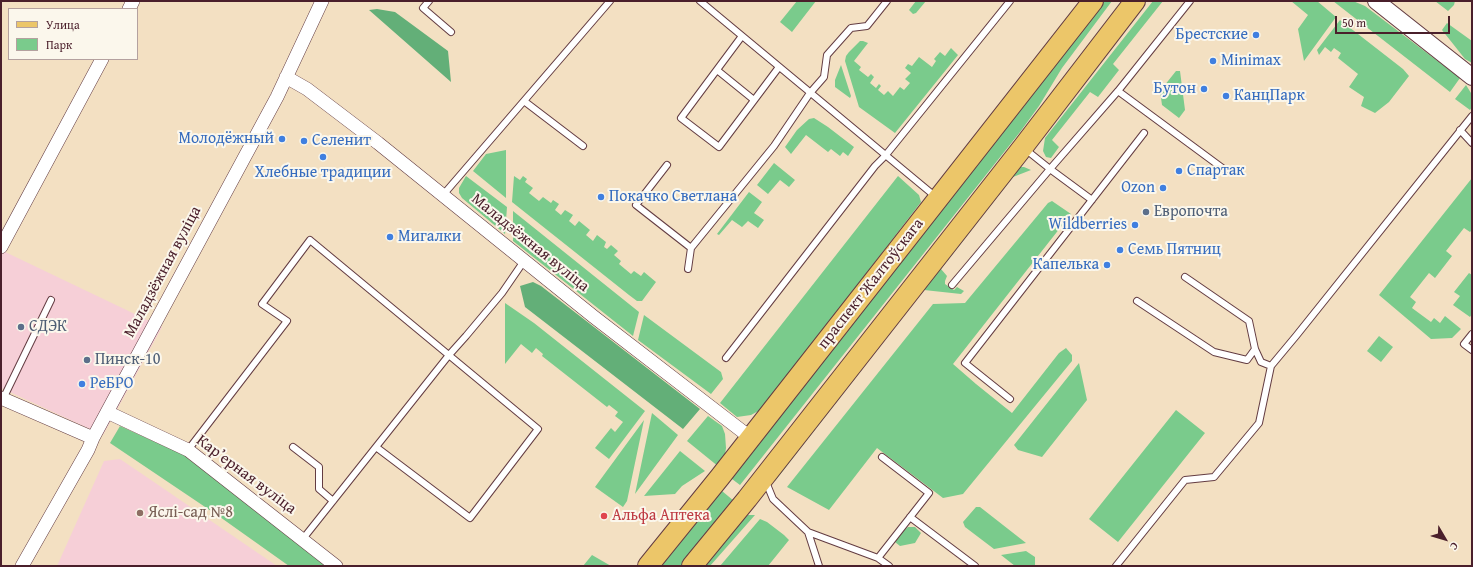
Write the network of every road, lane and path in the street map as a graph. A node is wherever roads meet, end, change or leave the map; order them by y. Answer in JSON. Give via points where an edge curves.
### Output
{"nodes":[{"id":1,"x":322,"y":1,"type":"edge"},
{"id":2,"x":429,"y":1,"type":"edge"},
{"id":3,"x":610,"y":1,"type":"edge"},
{"id":4,"x":700,"y":1,"type":"edge"},
{"id":5,"x":887,"y":1,"type":"edge"},
{"id":6,"x":1010,"y":1,"type":"edge"},
{"id":7,"x":1093,"y":1,"type":"edge"},
{"id":8,"x":1190,"y":1,"type":"edge"},
{"id":9,"x":1376,"y":1,"type":"edge"},
{"id":10,"x":1132,"y":3,"type":"edge"},
{"id":11,"x":451,"y":32,"type":"dead end"},
{"id":12,"x":742,"y":36,"type":"junction"},
{"id":13,"x":101,"y":60,"type":"edge"},
{"id":14,"x":779,"y":67,"type":"junction"},
{"id":15,"x":717,"y":70,"type":"junction"},
{"id":16,"x":1472,"y":77,"type":"edge"},
{"id":17,"x":286,"y":78,"type":"junction"},
{"id":18,"x":1118,"y":91,"type":"junction"},
{"id":19,"x":810,"y":93,"type":"junction"},
{"id":20,"x":754,"y":100,"type":"junction"},
{"id":21,"x":524,"y":101,"type":"junction"},
{"id":22,"x":1472,"y":116,"type":"edge"},
{"id":23,"x":1460,"y":130,"type":"junction"},
{"id":24,"x":1144,"y":133,"type":"dead end"},
{"id":25,"x":1472,"y":143,"type":"edge"},
{"id":26,"x":583,"y":146,"type":"dead end"},
{"id":27,"x":1023,"y":147,"type":"junction"},
{"id":28,"x":885,"y":156,"type":"junction"},
{"id":29,"x":667,"y":165,"type":"dead end"},
{"id":30,"x":1050,"y":169,"type":"junction"},
{"id":31,"x":1225,"y":170,"type":"dead end"},
{"id":32,"x":443,"y":195,"type":"junction"},
{"id":33,"x":938,"y":199,"type":"junction"},
{"id":34,"x":1092,"y":200,"type":"junction"},
{"id":35,"x":1,"y":247,"type":"edge"},
{"id":36,"x":691,"y":248,"type":"junction"},
{"id":37,"x":524,"y":261,"type":"junction"},
{"id":38,"x":688,"y":269,"type":"dead end"},
{"id":39,"x":1185,"y":277,"type":"dead end"},
{"id":40,"x":952,"y":285,"type":"dead end"},
{"id":41,"x":51,"y":300,"type":"dead end"},
{"id":42,"x":1137,"y":300,"type":"dead end"},
{"id":43,"x":1472,"y":334,"type":"edge"},
{"id":44,"x":1255,"y":350,"type":"junction"},
{"id":45,"x":1472,"y":350,"type":"edge"},
{"id":46,"x":449,"y":355,"type":"junction"},
{"id":47,"x":726,"y":358,"type":"dead end"},
{"id":48,"x":1271,"y":366,"type":"junction"},
{"id":49,"x":2,"y":398,"type":"edge"},
{"id":50,"x":1010,"y":399,"type":"dead end"},
{"id":51,"x":107,"y":412,"type":"junction"},
{"id":52,"x":93,"y":438,"type":"junction"},
{"id":53,"x":751,"y":438,"type":"junction"},
{"id":54,"x":376,"y":446,"type":"junction"},
{"id":55,"x":293,"y":448,"type":"dead end"},
{"id":56,"x":188,"y":450,"type":"junction"},
{"id":57,"x":882,"y":457,"type":"dead end"},
{"id":58,"x":764,"y":477,"type":"junction"},
{"id":59,"x":333,"y":501,"type":"junction"},
{"id":60,"x":910,"y":517,"type":"junction"},
{"id":61,"x":808,"y":532,"type":"junction"},
{"id":62,"x":302,"y":540,"type":"junction"},
{"id":63,"x":878,"y":558,"type":"junction"},
{"id":64,"x":22,"y":566,"type":"edge"},
{"id":65,"x":336,"y":566,"type":"edge"},
{"id":66,"x":648,"y":566,"type":"edge"},
{"id":67,"x":692,"y":566,"type":"edge"},
{"id":68,"x":820,"y":566,"type":"edge"},
{"id":69,"x":889,"y":566,"type":"edge"},
{"id":70,"x":975,"y":566,"type":"edge"},
{"id":71,"x":1116,"y":566,"type":"edge"}],
"edges":[{"from":1,"to":17,"type":"street","name":"Маладзёжная вуліца"},
{"from":2,"to":11,"type":"lane","via":[[423,8]]},
{"from":3,"to":21,"type":"lane"},
{"from":4,"to":12,"type":"lane"},
{"from":5,"to":19,"type":"lane","via":[[867,26],[850,28],[827,55],[824,77]]},
{"from":6,"to":28,"type":"lane"},
{"from":7,"to":33,"type":"main road","name":"праспект Жалтоўскага"},
{"from":8,"to":18,"type":"lane"},
{"from":9,"to":16,"type":"street"},
{"from":10,"to":27,"type":"main road"},
{"from":12,"to":14,"type":"lane"},
{"from":12,"to":15,"type":"lane"},
{"from":13,"to":35,"type":"street"},
{"from":14,"to":19,"type":"lane"},
{"from":14,"to":20,"type":"lane"},
{"from":15,"to":20,"type":"lane"},
{"from":15,"to":20,"type":"lane","via":[[681,118],[719,147]]},
{"from":17,"to":32,"type":"street","name":"Маладзёжная вуліца","via":[[307,88]]},
{"from":17,"to":51,"type":"street","name":"Маладзёжная вуліца"},
{"from":18,"to":30,"type":"lane"},
{"from":18,"to":31,"type":"lane"},
{"from":19,"to":28,"type":"lane"},
{"from":19,"to":36,"type":"lane","via":[[774,146]]},
{"from":21,"to":26,"type":"lane"},
{"from":21,"to":32,"type":"lane"},
{"from":22,"to":23,"type":"lane"},
{"from":23,"to":25,"type":"lane"},
{"from":23,"to":48,"type":"lane"},
{"from":24,"to":34,"type":"lane"},
{"from":27,"to":30,"type":"lane"},
{"from":27,"to":58,"type":"main road"},
{"from":28,"to":33,"type":"lane"},
{"from":28,"to":47,"type":"lane"},
{"from":29,"to":36,"type":"lane","via":[[636,204]]},
{"from":30,"to":34,"type":"lane"},
{"from":30,"to":40,"type":"lane"},
{"from":32,"to":37,"type":"street","name":"Маладзёжная вуліца"},
{"from":33,"to":53,"type":"main road","name":"праспект Жалтоўскага"},
{"from":34,"to":50,"type":"lane","via":[[965,363]]},
{"from":36,"to":38,"type":"lane"},
{"from":37,"to":46,"type":"lane","via":[[502,292]]},
{"from":37,"to":53,"type":"street","name":"Маладзёжная вуліца"},
{"from":39,"to":44,"type":"lane","via":[[1249,321]]},
{"from":41,"to":49,"type":"lane"},
{"from":42,"to":44,"type":"lane","via":[[1214,352],[1247,360]]},
{"from":43,"to":45,"type":"lane","via":[[1464,344]]},
{"from":44,"to":48,"type":"lane","via":[[1261,362]]},
{"from":46,"to":54,"type":"lane"},
{"from":46,"to":54,"type":"lane","via":[[538,429],[470,518]]},
{"from":46,"to":56,"type":"lane","via":[[310,240],[262,304],[286,321]]},
{"from":48,"to":71,"type":"lane","via":[[1259,423],[1214,477],[1185,480]]},
{"from":49,"to":52,"type":"street"},
{"from":51,"to":52,"type":"street","name":"Маладзёжная вуліца"},
{"from":51,"to":56,"type":"street","name":"Карʼерная вуліца"},
{"from":52,"to":64,"type":"street","name":"Маладзёжная вуліца"},
{"from":53,"to":66,"type":"main road","name":"праспект Жалтоўскага"},
{"from":54,"to":59,"type":"lane"},
{"from":55,"to":59,"type":"lane","via":[[319,467],[319,490]]},
{"from":56,"to":62,"type":"street","name":"Карʼерная вуліца"},
{"from":57,"to":60,"type":"lane","via":[[929,493]]},
{"from":58,"to":61,"type":"lane","via":[[773,499]]},
{"from":58,"to":67,"type":"main road"},
{"from":59,"to":62,"type":"lane"},
{"from":60,"to":63,"type":"lane"},
{"from":60,"to":70,"type":"lane"},
{"from":61,"to":63,"type":"lane"},
{"from":61,"to":68,"type":"lane"},
{"from":62,"to":65,"type":"street","name":"Карʼерная вуліца"},
{"from":63,"to":69,"type":"lane"}]}
